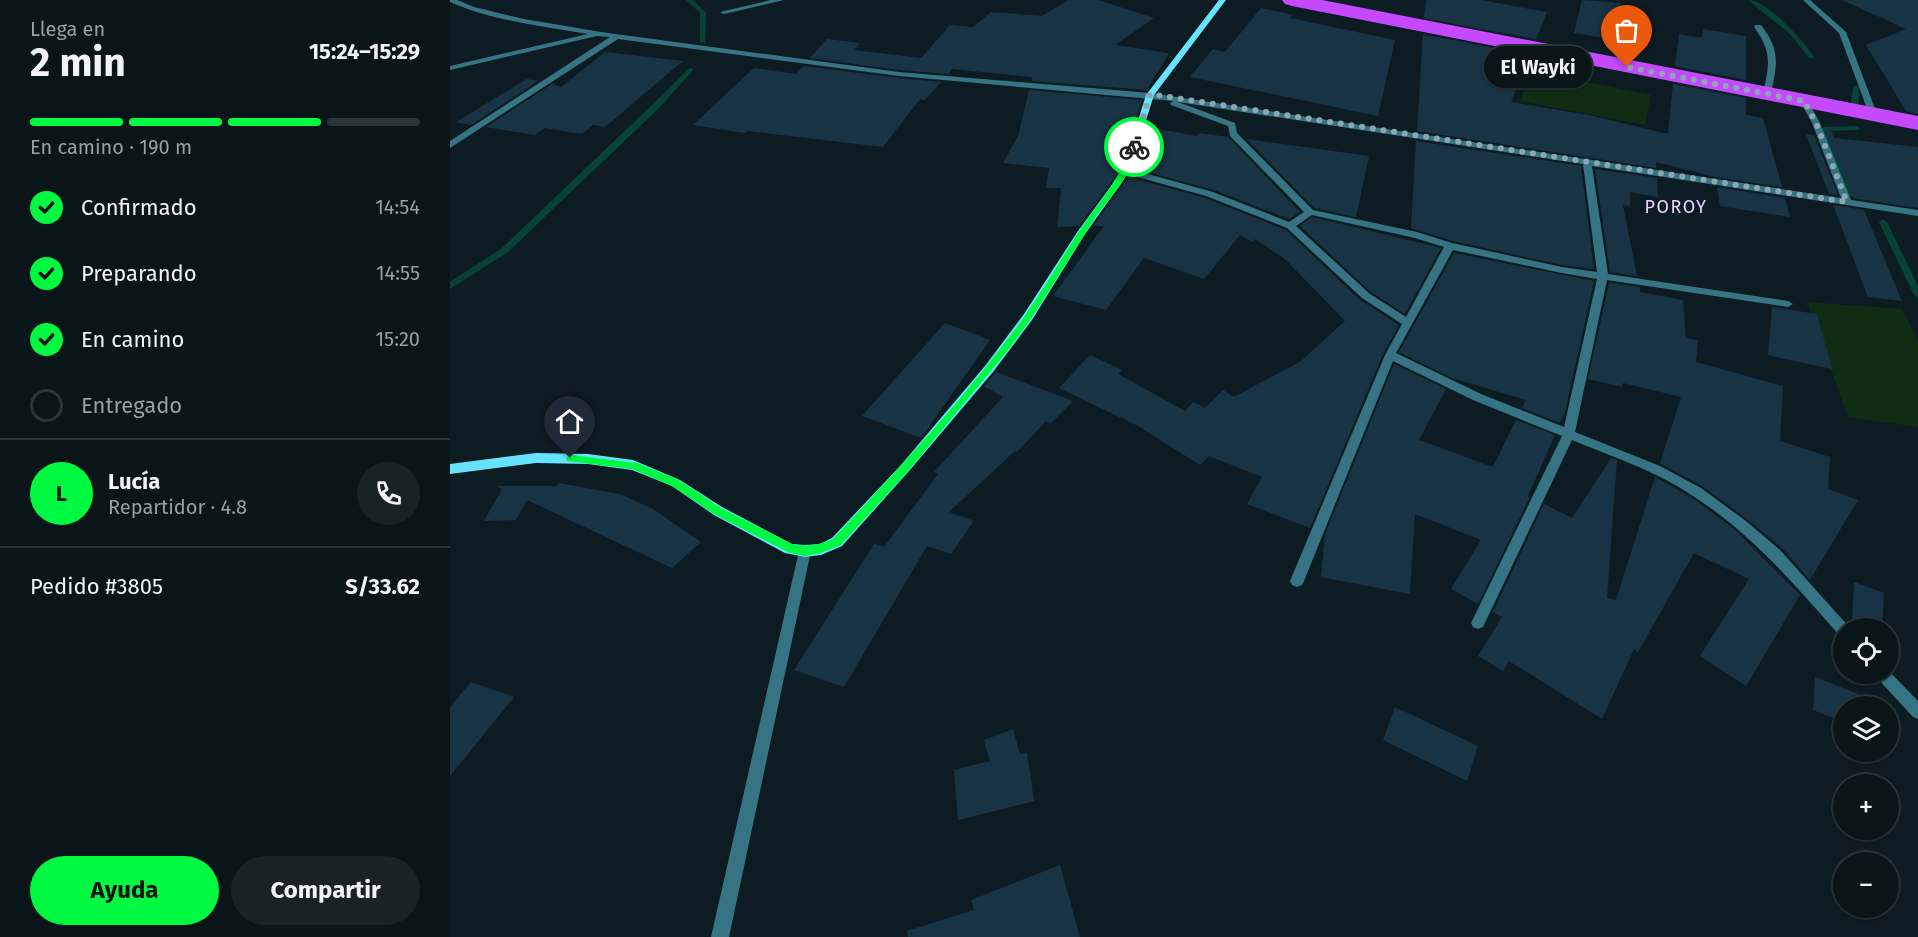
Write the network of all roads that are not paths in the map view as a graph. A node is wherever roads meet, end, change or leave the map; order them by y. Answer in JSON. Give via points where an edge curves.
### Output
{"nodes":[{"id":1,"x":451,"y":0,"type":"edge"},
{"id":2,"x":781,"y":0,"type":"edge"},
{"id":3,"x":1223,"y":0,"type":"edge"},
{"id":4,"x":1292,"y":0,"type":"edge"},
{"id":5,"x":1806,"y":0,"type":"edge"},
{"id":6,"x":724,"y":12,"type":"dead end"},
{"id":7,"x":1758,"y":27,"type":"dead end"},
{"id":8,"x":601,"y":34,"type":"junction"},
{"id":9,"x":617,"y":36,"type":"junction"},
{"id":10,"x":450,"y":68,"type":"edge"},
{"id":11,"x":1150,"y":94,"type":"junction"},
{"id":12,"x":1767,"y":94,"type":"junction"},
{"id":13,"x":1804,"y":101,"type":"junction"},
{"id":14,"x":1873,"y":114,"type":"junction"},
{"id":15,"x":1918,"y":123,"type":"edge"},
{"id":16,"x":450,"y":146,"type":"edge"},
{"id":17,"x":1587,"y":163,"type":"junction"},
{"id":18,"x":1126,"y":171,"type":"junction"},
{"id":19,"x":1847,"y":202,"type":"junction"},
{"id":20,"x":1310,"y":212,"type":"junction"},
{"id":21,"x":1918,"y":213,"type":"edge"},
{"id":22,"x":1290,"y":226,"type":"junction"},
{"id":23,"x":1450,"y":246,"type":"junction"},
{"id":24,"x":1603,"y":276,"type":"junction"},
{"id":25,"x":1788,"y":304,"type":"dead end"},
{"id":26,"x":1408,"y":323,"type":"junction"},
{"id":27,"x":1390,"y":355,"type":"junction"},
{"id":28,"x":1569,"y":433,"type":"junction"},
{"id":29,"x":450,"y":469,"type":"edge"},
{"id":30,"x":805,"y":551,"type":"junction"},
{"id":31,"x":1297,"y":581,"type":"dead end"},
{"id":32,"x":1833,"y":619,"type":"edge"},
{"id":33,"x":1478,"y":623,"type":"dead end"},
{"id":34,"x":1892,"y":684,"type":"edge"},
{"id":35,"x":1918,"y":712,"type":"edge"},
{"id":36,"x":720,"y":937,"type":"edge"}],
"edges":[{"from":1,"to":8,"type":"street","via":[[524,21]]},
{"from":2,"to":6,"type":"street"},
{"from":3,"to":11,"type":"street"},
{"from":4,"to":12,"type":"highway"},
{"from":5,"to":14,"type":"street","via":[[1842,32]]},
{"from":7,"to":12,"type":"street","via":[[1773,48]]},
{"from":8,"to":9,"type":"street"},
{"from":8,"to":10,"type":"street"},
{"from":9,"to":11,"type":"street","via":[[899,74]]},
{"from":9,"to":16,"type":"street"},
{"from":11,"to":17,"type":"street"},
{"from":11,"to":18,"type":"street"},
{"from":11,"to":20,"type":"street","via":[[1232,125],[1233,134]]},
{"from":12,"to":13,"type":"highway"},
{"from":13,"to":14,"type":"highway"},
{"from":13,"to":19,"type":"street"},
{"from":14,"to":15,"type":"highway"},
{"from":17,"to":19,"type":"street"},
{"from":17,"to":24,"type":"street"},
{"from":18,"to":22,"type":"street","via":[[1239,203]]},
{"from":18,"to":30,"type":"street","via":[[1028,317],[966,396],[850,530],[837,542]]},
{"from":19,"to":21,"type":"street"},
{"from":20,"to":22,"type":"street"},
{"from":20,"to":23,"type":"street"},
{"from":22,"to":26,"type":"street","via":[[1366,296]]},
{"from":23,"to":24,"type":"street"},
{"from":23,"to":26,"type":"street"},
{"from":24,"to":25,"type":"street"},
{"from":24,"to":28,"type":"street"},
{"from":26,"to":27,"type":"street"},
{"from":27,"to":28,"type":"street","via":[[1478,397]]},
{"from":27,"to":31,"type":"street"},
{"from":28,"to":32,"type":"street","via":[[1656,469],[1697,492],[1775,554]]},
{"from":28,"to":33,"type":"street"},
{"from":29,"to":30,"type":"street","via":[[536,458],[633,465],[676,483],[718,511],[790,549]]},
{"from":30,"to":36,"type":"street"},
{"from":34,"to":35,"type":"street"}]}
